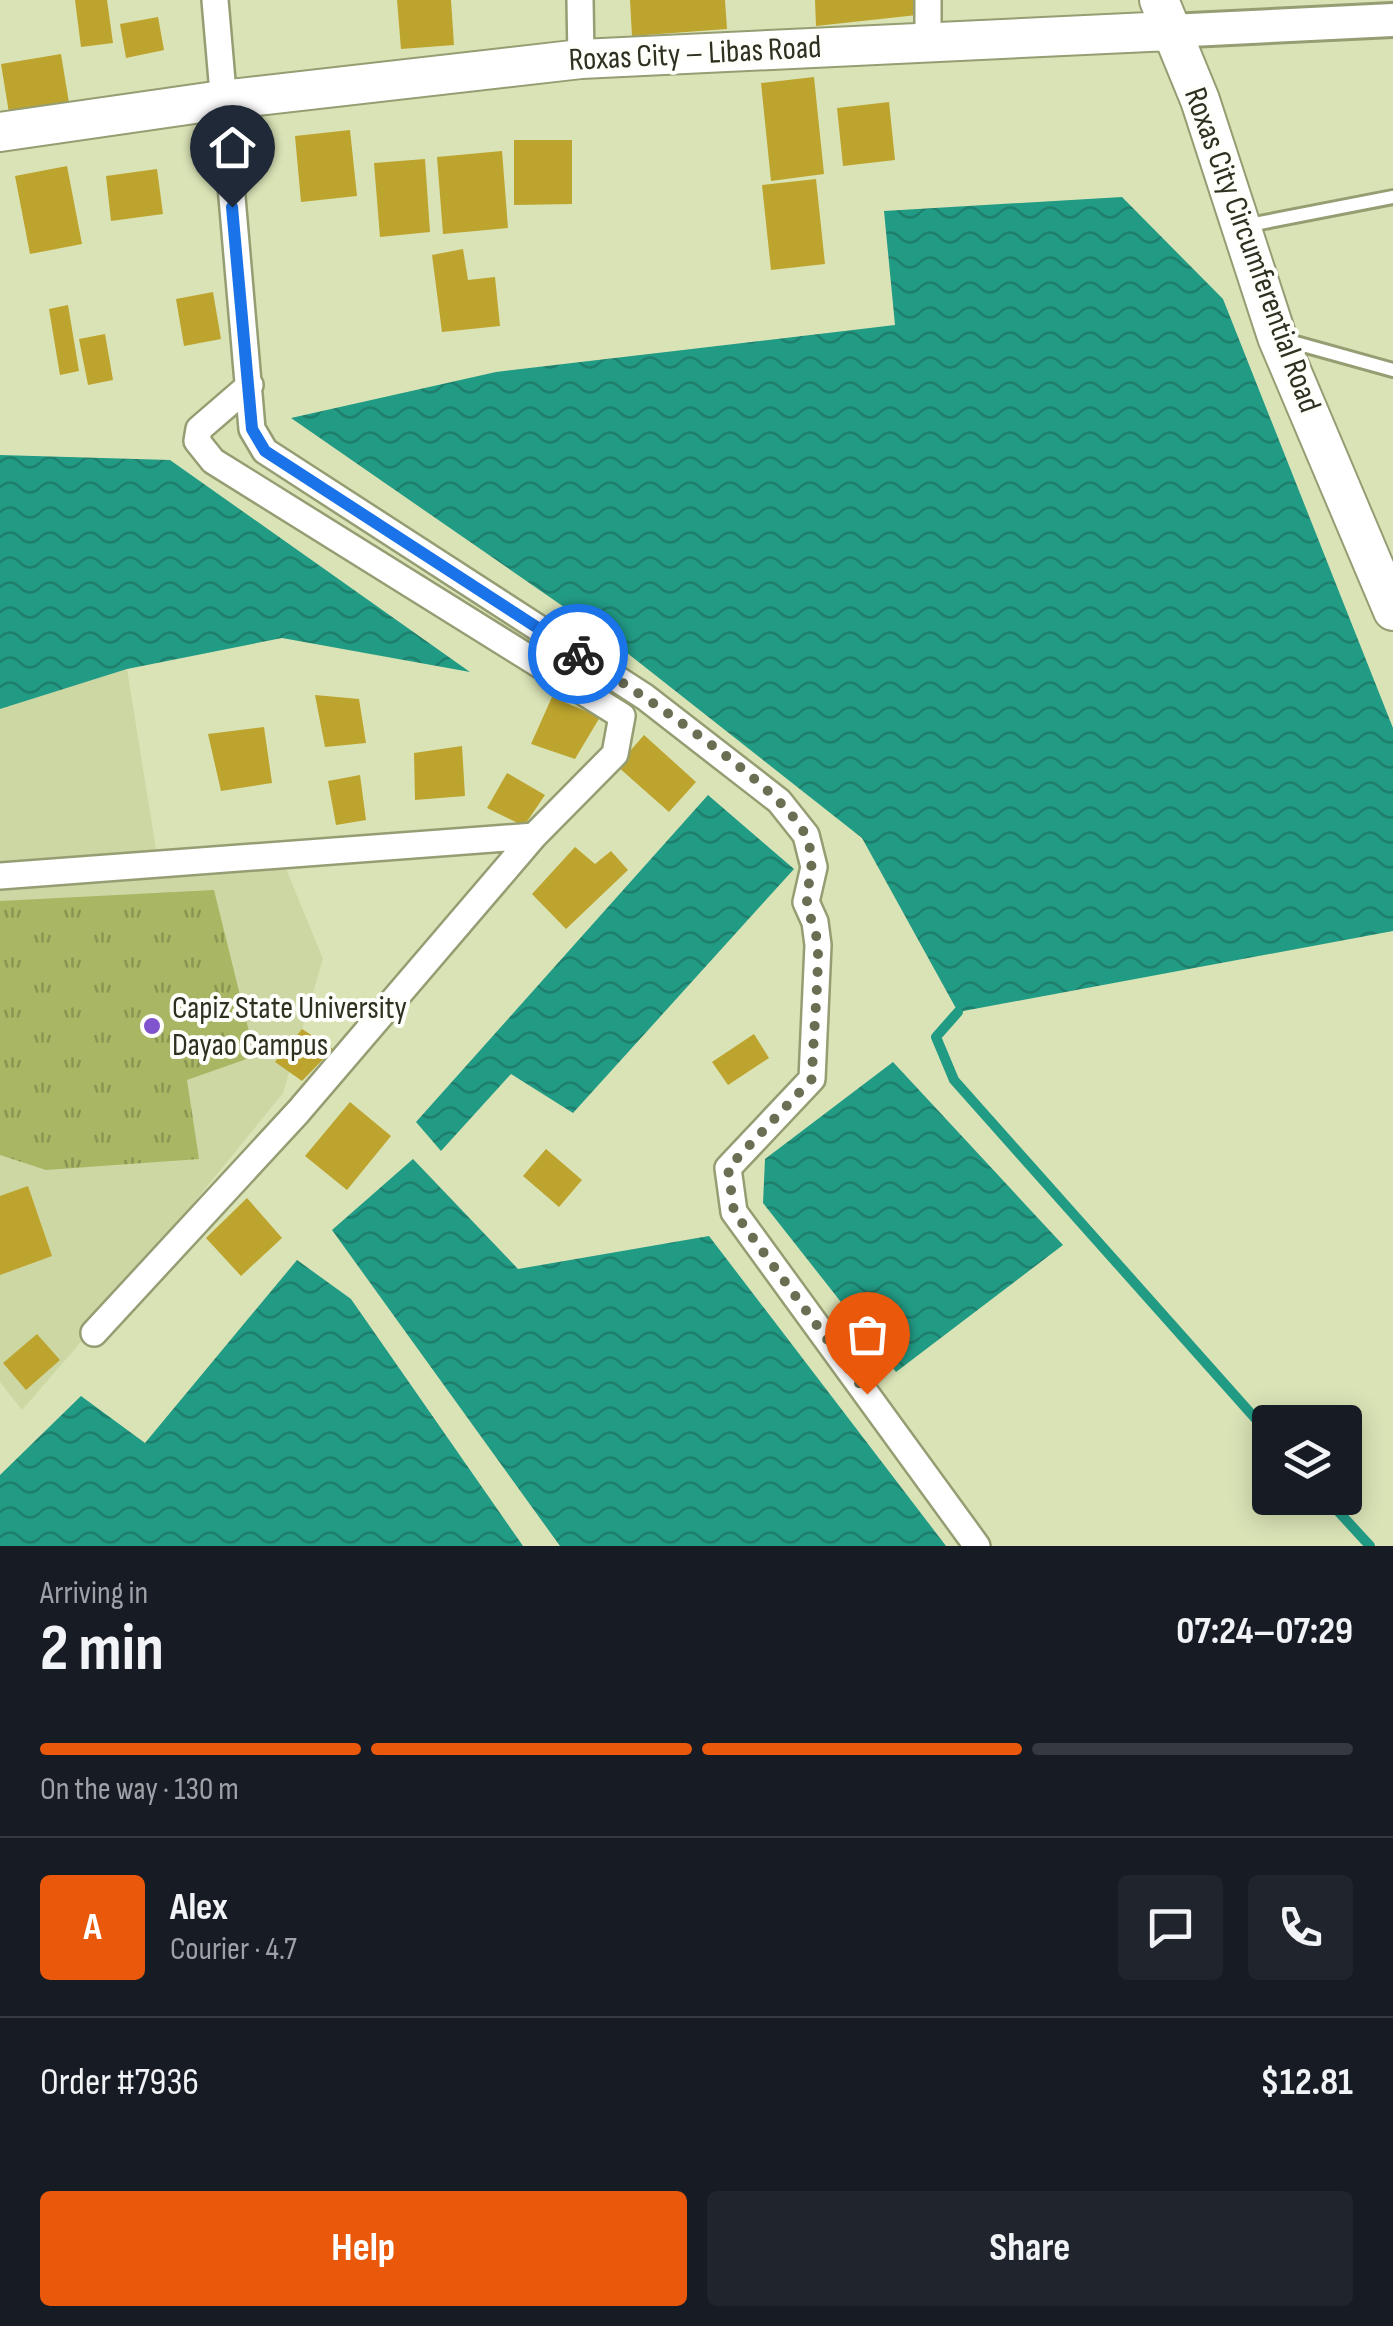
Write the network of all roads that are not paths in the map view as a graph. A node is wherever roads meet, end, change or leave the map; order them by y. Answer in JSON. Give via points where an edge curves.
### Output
{"nodes":[{"id":1,"x":215,"y":0,"type":"edge"},
{"id":2,"x":580,"y":0,"type":"edge"},
{"id":3,"x":928,"y":0,"type":"edge"},
{"id":4,"x":1164,"y":16,"type":"edge"},
{"id":5,"x":1393,"y":20,"type":"edge"},
{"id":6,"x":928,"y":42,"type":"junction"},
{"id":7,"x":581,"y":58,"type":"junction"},
{"id":8,"x":222,"y":100,"type":"junction"},
{"id":9,"x":0,"y":132,"type":"edge"},
{"id":10,"x":1393,"y":198,"type":"edge"},
{"id":11,"x":1242,"y":226,"type":"junction"},
{"id":12,"x":1277,"y":338,"type":"junction"},
{"id":13,"x":1393,"y":370,"type":"edge"},
{"id":14,"x":250,"y":385,"type":"junction"},
{"id":15,"x":1393,"y":611,"type":"edge"},
{"id":16,"x":534,"y":836,"type":"junction"},
{"id":17,"x":0,"y":876,"type":"edge"},
{"id":18,"x":94,"y":1334,"type":"dead end"},
{"id":19,"x":977,"y":1546,"type":"edge"}],
"edges":[{"from":1,"to":8,"type":"street"},
{"from":2,"to":7,"type":"street"},
{"from":3,"to":6,"type":"street"},
{"from":4,"to":5,"type":"street","name":"Roxas City – Libas Road"},
{"from":4,"to":6,"type":"main road","name":"Roxas City – Libas Road"},
{"from":4,"to":11,"type":"main road","name":"Roxas City Circumferential Road"},
{"from":6,"to":7,"type":"main road","name":"Roxas City – Libas Road"},
{"from":7,"to":8,"type":"main road","name":"Roxas City – Libas Road"},
{"from":8,"to":9,"type":"main road","name":"Roxas City – Libas Road"},
{"from":8,"to":14,"type":"street"},
{"from":10,"to":11,"type":"lane"},
{"from":11,"to":12,"type":"main road","name":"Roxas City Circumferential Road"},
{"from":12,"to":13,"type":"lane"},
{"from":12,"to":15,"type":"main road","name":"Roxas City Circumferential Road"},
{"from":14,"to":16,"type":"street","via":[[199,429],[197,442],[213,461],[622,716],[615,754]]},
{"from":14,"to":19,"type":"street","via":[[252,429],[265,451],[645,697],[778,800],[806,835],[814,867],[806,902],[818,946],[812,1079],[728,1168],[734,1212]]},
{"from":16,"to":17,"type":"street"},
{"from":16,"to":18,"type":"street","via":[[298,1112]]}]}
